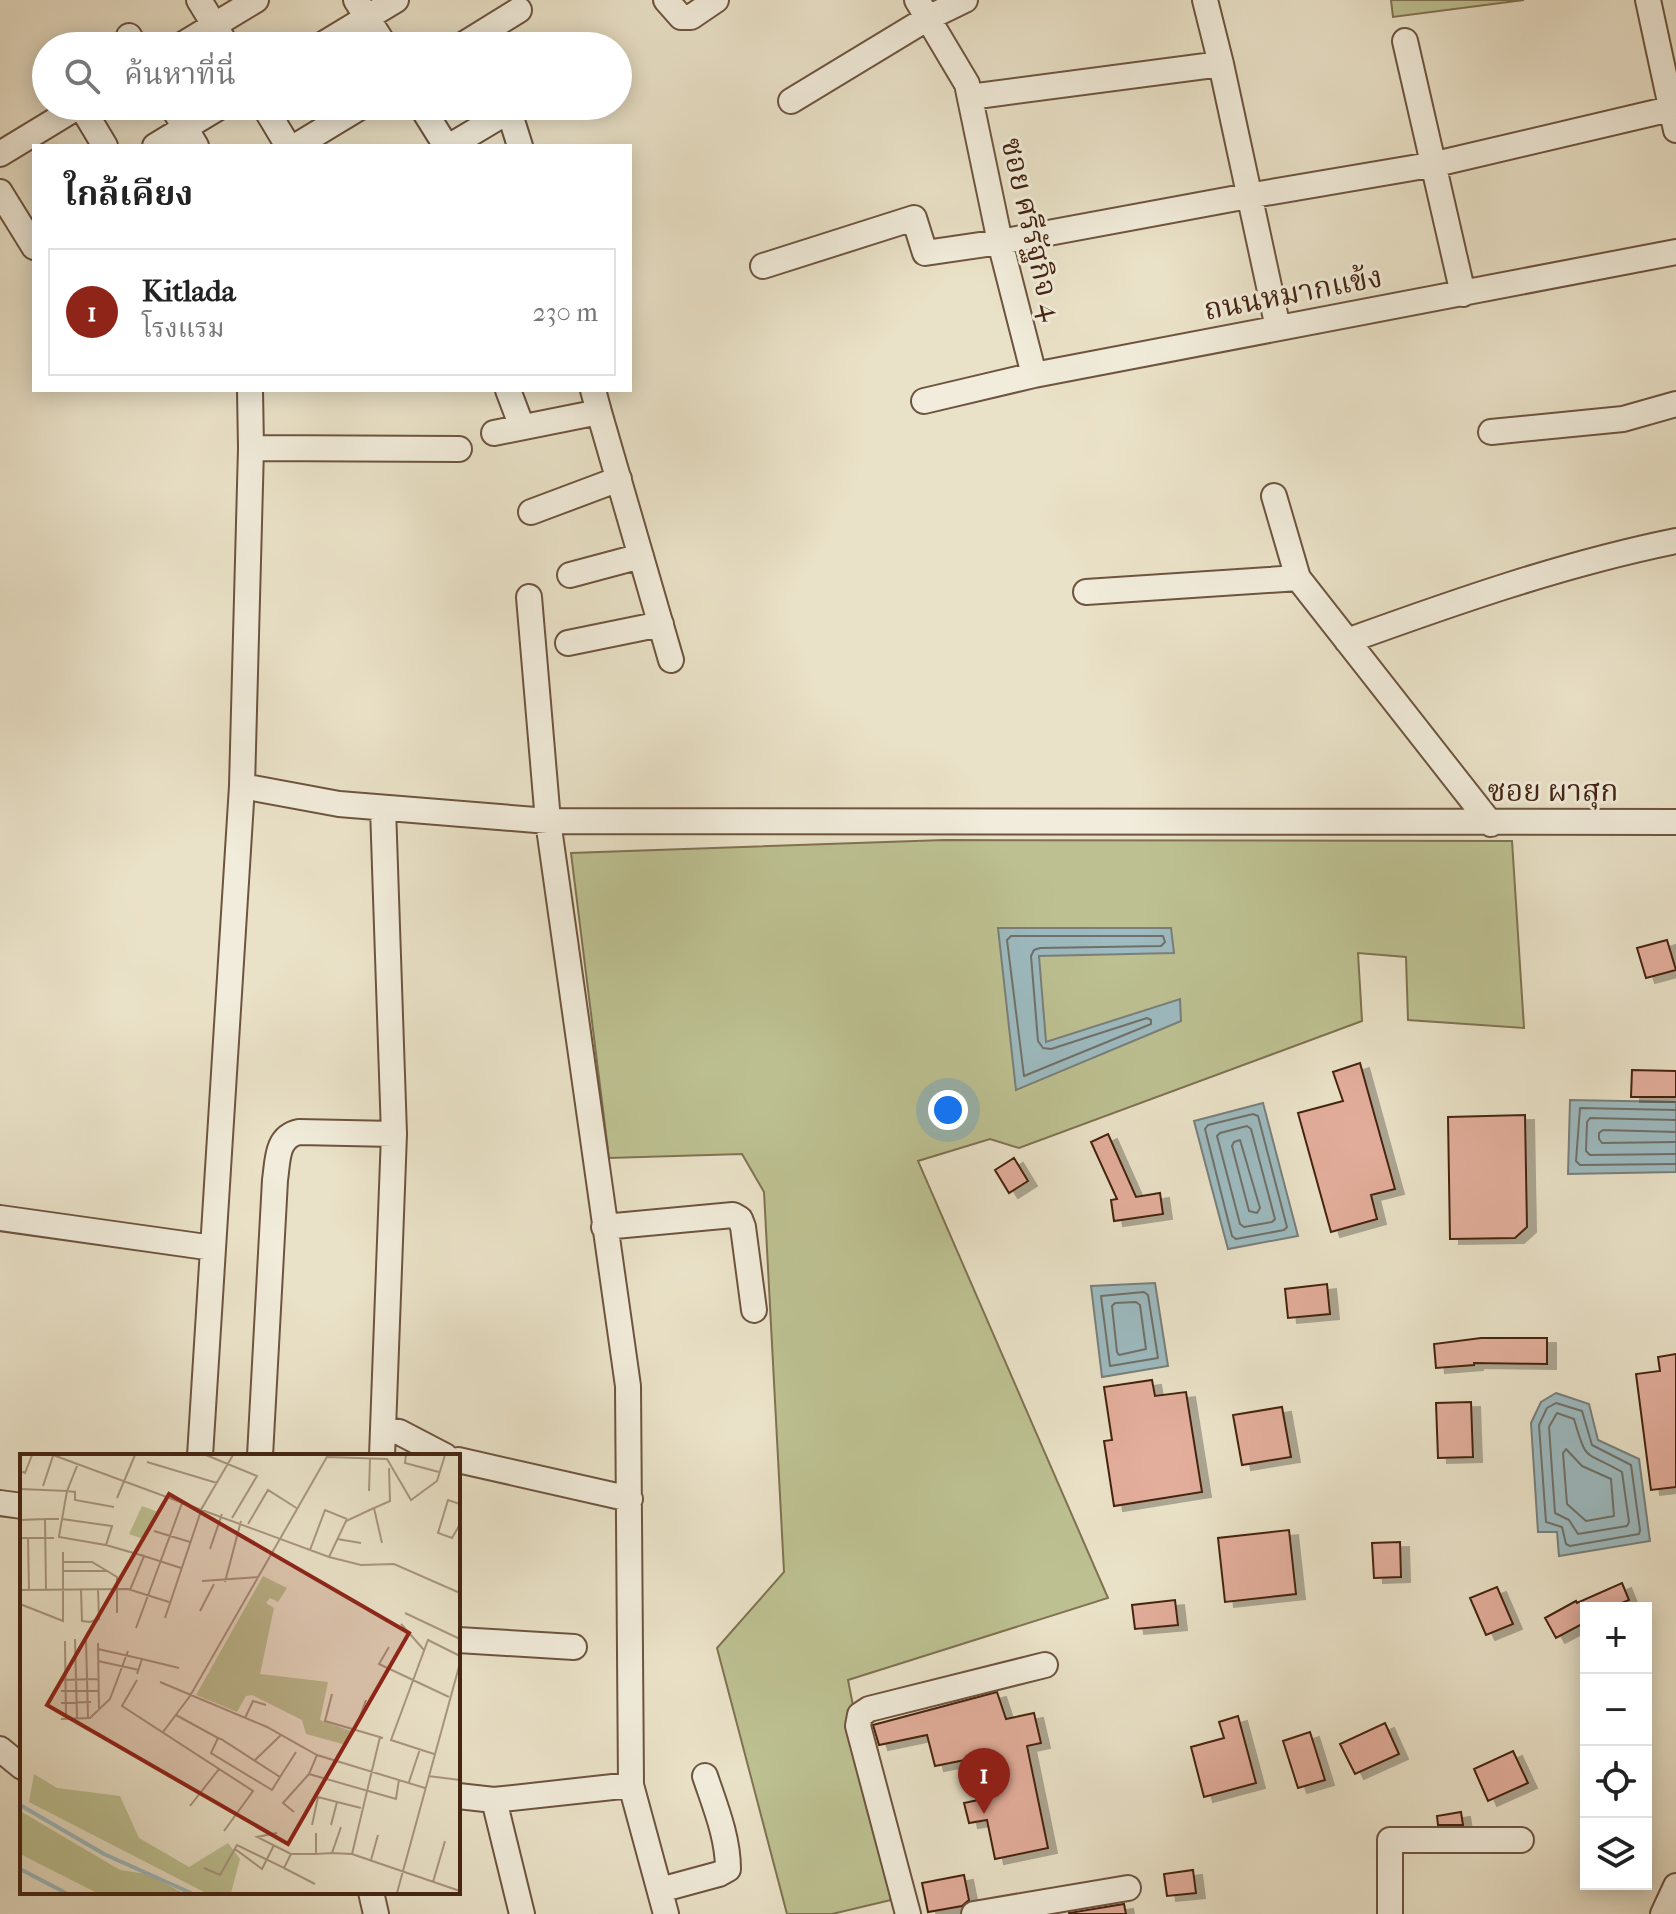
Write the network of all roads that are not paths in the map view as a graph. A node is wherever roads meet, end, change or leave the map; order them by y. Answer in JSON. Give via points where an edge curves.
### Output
{"nodes":[{"id":1,"x":199,"y":0,"type":"edge"},
{"id":2,"x":256,"y":0,"type":"edge"},
{"id":3,"x":396,"y":0,"type":"edge"},
{"id":4,"x":666,"y":0,"type":"edge"},
{"id":5,"x":716,"y":0,"type":"edge"},
{"id":6,"x":965,"y":0,"type":"edge"},
{"id":7,"x":1205,"y":0,"type":"edge"},
{"id":8,"x":1648,"y":0,"type":"edge"},
{"id":9,"x":362,"y":9,"type":"edge"},
{"id":10,"x":923,"y":9,"type":"edge"},
{"id":11,"x":519,"y":10,"type":"dead end"},
{"id":12,"x":219,"y":32,"type":"edge"},
{"id":13,"x":225,"y":32,"type":"edge"},
{"id":14,"x":336,"y":32,"type":"edge"},
{"id":15,"x":376,"y":32,"type":"edge"},
{"id":16,"x":484,"y":32,"type":"edge"},
{"id":17,"x":1405,"y":41,"type":"dead end"},
{"id":18,"x":1221,"y":64,"type":"junction"},
{"id":19,"x":970,"y":97,"type":"junction"},
{"id":20,"x":791,"y":101,"type":"dead end"},
{"id":21,"x":1673,"y":119,"type":"edge"},
{"id":22,"x":57,"y":120,"type":"edge"},
{"id":23,"x":89,"y":120,"type":"edge"},
{"id":24,"x":207,"y":120,"type":"edge"},
{"id":25,"x":272,"y":120,"type":"edge"},
{"id":26,"x":339,"y":120,"type":"edge"},
{"id":27,"x":430,"y":120,"type":"edge"},
{"id":28,"x":492,"y":120,"type":"edge"},
{"id":29,"x":515,"y":120,"type":"edge"},
{"id":30,"x":190,"y":137,"type":"edge"},
{"id":31,"x":104,"y":144,"type":"edge"},
{"id":32,"x":163,"y":144,"type":"edge"},
{"id":33,"x":287,"y":144,"type":"edge"},
{"id":34,"x":299,"y":144,"type":"edge"},
{"id":35,"x":447,"y":144,"type":"edge"},
{"id":36,"x":451,"y":144,"type":"edge"},
{"id":37,"x":520,"y":144,"type":"edge"},
{"id":38,"x":0,"y":154,"type":"edge"},
{"id":39,"x":1436,"y":164,"type":"junction"},
{"id":40,"x":0,"y":192,"type":"edge"},
{"id":41,"x":1248,"y":196,"type":"junction"},
{"id":42,"x":30,"y":232,"type":"edge"},
{"id":43,"x":1000,"y":242,"type":"junction"},
{"id":44,"x":1676,"y":252,"type":"edge"},
{"id":45,"x":763,"y":266,"type":"dead end"},
{"id":46,"x":1463,"y":294,"type":"junction"},
{"id":47,"x":1278,"y":328,"type":"junction"},
{"id":48,"x":1034,"y":375,"type":"junction"},
{"id":49,"x":250,"y":392,"type":"edge"},
{"id":50,"x":509,"y":392,"type":"edge"},
{"id":51,"x":596,"y":401,"type":"edge"},
{"id":52,"x":924,"y":401,"type":"dead end"},
{"id":53,"x":1676,"y":404,"type":"edge"},
{"id":54,"x":522,"y":427,"type":"junction"},
{"id":55,"x":1491,"y":432,"type":"dead end"},
{"id":56,"x":494,"y":433,"type":"dead end"},
{"id":57,"x":251,"y":448,"type":"junction"},
{"id":58,"x":459,"y":449,"type":"dead end"},
{"id":59,"x":619,"y":479,"type":"junction"},
{"id":60,"x":1274,"y":496,"type":"dead end"},
{"id":61,"x":531,"y":512,"type":"dead end"},
{"id":62,"x":1676,"y":541,"type":"edge"},
{"id":63,"x":641,"y":556,"type":"junction"},
{"id":64,"x":570,"y":575,"type":"dead end"},
{"id":65,"x":1298,"y":578,"type":"junction"},
{"id":66,"x":1086,"y":592,"type":"dead end"},
{"id":67,"x":529,"y":597,"type":"dead end"},
{"id":68,"x":661,"y":624,"type":"junction"},
{"id":69,"x":1347,"y":641,"type":"junction"},
{"id":70,"x":568,"y":643,"type":"dead end"},
{"id":71,"x":671,"y":660,"type":"dead end"},
{"id":72,"x":242,"y":786,"type":"junction"},
{"id":73,"x":383,"y":808,"type":"junction"},
{"id":74,"x":548,"y":821,"type":"junction"},
{"id":75,"x":1676,"y":822,"type":"edge"},
{"id":76,"x":1491,"y":824,"type":"junction"},
{"id":77,"x":394,"y":1134,"type":"junction"},
{"id":78,"x":0,"y":1218,"type":"edge"},
{"id":79,"x":604,"y":1227,"type":"junction"},
{"id":80,"x":213,"y":1248,"type":"junction"},
{"id":81,"x":754,"y":1310,"type":"dead end"},
{"id":82,"x":383,"y":1429,"type":"junction"},
{"id":83,"x":200,"y":1454,"type":"edge"},
{"id":84,"x":260,"y":1454,"type":"edge"},
{"id":85,"x":382,"y":1454,"type":"edge"},
{"id":86,"x":441,"y":1454,"type":"edge"},
{"id":87,"x":460,"y":1460,"type":"edge"},
{"id":88,"x":630,"y":1499,"type":"junction"},
{"id":89,"x":0,"y":1503,"type":"edge"},
{"id":90,"x":20,"y":1506,"type":"edge"},
{"id":91,"x":460,"y":1640,"type":"edge"},
{"id":92,"x":574,"y":1647,"type":"dead end"},
{"id":93,"x":1045,"y":1665,"type":"dead end"},
{"id":94,"x":0,"y":1749,"type":"edge"},
{"id":95,"x":20,"y":1765,"type":"edge"},
{"id":96,"x":705,"y":1776,"type":"dead end"},
{"id":97,"x":631,"y":1785,"type":"junction"},
{"id":98,"x":460,"y":1796,"type":"edge"},
{"id":99,"x":494,"y":1800,"type":"junction"},
{"id":100,"x":1521,"y":1840,"type":"dead end"},
{"id":101,"x":1676,"y":1886,"type":"edge"},
{"id":102,"x":1128,"y":1888,"type":"dead end"},
{"id":103,"x":371,"y":1894,"type":"edge"},
{"id":104,"x":663,"y":1902,"type":"edge"},
{"id":105,"x":376,"y":1914,"type":"edge"},
{"id":106,"x":522,"y":1914,"type":"edge"},
{"id":107,"x":908,"y":1914,"type":"edge"},
{"id":108,"x":974,"y":1914,"type":"edge"},
{"id":109,"x":1390,"y":1914,"type":"edge"},
{"id":110,"x":1663,"y":1914,"type":"edge"}],
"edges":[{"from":1,"to":12,"type":"street"},
{"from":2,"to":13,"type":"street"},
{"from":3,"to":9,"type":"street"},
{"from":4,"to":5,"type":"street","via":[[681,17],[691,17]]},
{"from":6,"to":10,"type":"street"},
{"from":7,"to":18,"type":"street"},
{"from":8,"to":21,"type":"street"},
{"from":9,"to":14,"type":"street"},
{"from":9,"to":15,"type":"street"},
{"from":10,"to":19,"type":"street","name":"ซอย ศรีรัฐกิจ 4"},
{"from":10,"to":20,"type":"street"},
{"from":11,"to":16,"type":"street"},
{"from":17,"to":39,"type":"street"},
{"from":18,"to":19,"type":"street"},
{"from":18,"to":41,"type":"street"},
{"from":19,"to":43,"type":"street","name":"ซอย ศรีรัฐกิจ 4"},
{"from":21,"to":39,"type":"street"},
{"from":22,"to":38,"type":"street"},
{"from":23,"to":31,"type":"street"},
{"from":24,"to":30,"type":"street"},
{"from":25,"to":33,"type":"street"},
{"from":26,"to":34,"type":"street"},
{"from":27,"to":35,"type":"street"},
{"from":28,"to":36,"type":"street"},
{"from":29,"to":37,"type":"street"},
{"from":30,"to":32,"type":"street"},
{"from":39,"to":41,"type":"street"},
{"from":39,"to":46,"type":"street"},
{"from":40,"to":42,"type":"street"},
{"from":41,"to":43,"type":"street"},
{"from":41,"to":47,"type":"street"},
{"from":43,"to":45,"type":"street","via":[[925,253],[914,218]]},
{"from":43,"to":48,"type":"street","name":"ซอย ศรีรัฐกิจ 4"},
{"from":44,"to":46,"type":"street","name":"ถนนหมากแข้ง"},
{"from":46,"to":47,"type":"street","name":"ถนนหมากแข้ง"},
{"from":47,"to":48,"type":"street","name":"ถนนหมากแข้ง"},
{"from":48,"to":52,"type":"street","name":"ถนนหมากแข้ง"},
{"from":49,"to":57,"type":"street"},
{"from":50,"to":54,"type":"street"},
{"from":51,"to":54,"type":"street"},
{"from":51,"to":59,"type":"street"},
{"from":53,"to":55,"type":"street","via":[[1623,419]]},
{"from":54,"to":56,"type":"street"},
{"from":57,"to":58,"type":"street"},
{"from":57,"to":72,"type":"street"},
{"from":59,"to":61,"type":"street"},
{"from":59,"to":63,"type":"street"},
{"from":60,"to":65,"type":"street"},
{"from":62,"to":69,"type":"street","via":[[1503,586]]},
{"from":63,"to":64,"type":"street"},
{"from":63,"to":68,"type":"street"},
{"from":65,"to":66,"type":"street"},
{"from":65,"to":69,"type":"street"},
{"from":67,"to":74,"type":"street"},
{"from":68,"to":70,"type":"street"},
{"from":68,"to":71,"type":"street"},
{"from":69,"to":76,"type":"street"},
{"from":72,"to":73,"type":"street","name":"ซอย ผาสุก"},
{"from":72,"to":80,"type":"street"},
{"from":73,"to":74,"type":"street","name":"ซอย ผาสุก"},
{"from":73,"to":77,"type":"street"},
{"from":74,"to":76,"type":"street","name":"ซอย ผาสุก"},
{"from":74,"to":79,"type":"street"},
{"from":75,"to":76,"type":"street","name":"ซอย ผาสุก"},
{"from":77,"to":82,"type":"street"},
{"from":77,"to":84,"type":"street","via":[[299,1132],[281,1143]]},
{"from":78,"to":80,"type":"street"},
{"from":79,"to":81,"type":"street","via":[[733,1215],[743,1227]]},
{"from":79,"to":88,"type":"street","via":[[628,1386]]},
{"from":80,"to":83,"type":"street"},
{"from":82,"to":85,"type":"street"},
{"from":82,"to":86,"type":"street"},
{"from":87,"to":88,"type":"street"},
{"from":88,"to":97,"type":"street"},
{"from":89,"to":90,"type":"street"},
{"from":91,"to":92,"type":"street"},
{"from":93,"to":107,"type":"street","via":[[860,1715],[858,1726]]},
{"from":94,"to":95,"type":"street"},
{"from":96,"to":104,"type":"street","via":[[728,1869]]},
{"from":97,"to":99,"type":"street"},
{"from":97,"to":104,"type":"street"},
{"from":98,"to":99,"type":"street"},
{"from":99,"to":106,"type":"street"},
{"from":100,"to":109,"type":"street","via":[[1390,1840]]},
{"from":101,"to":110,"type":"street"},
{"from":102,"to":108,"type":"street"},
{"from":103,"to":105,"type":"street"}]}
